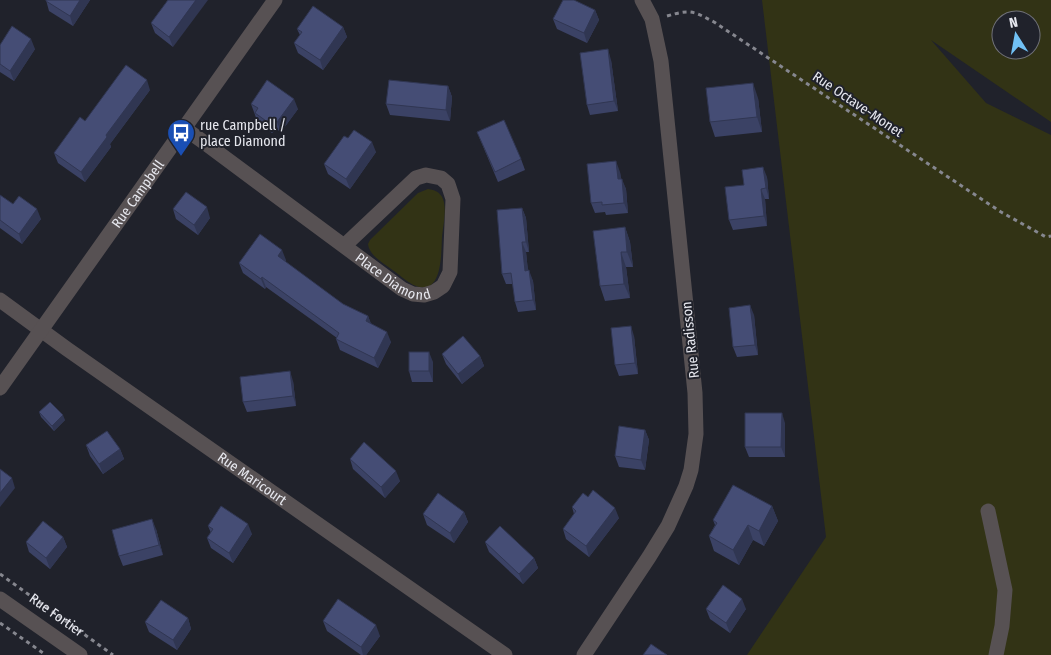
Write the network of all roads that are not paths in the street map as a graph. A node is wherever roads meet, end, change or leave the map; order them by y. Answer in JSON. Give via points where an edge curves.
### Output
{"nodes":[{"id":1,"x":275,"y":0,"type":"edge"},
{"id":2,"x":642,"y":0,"type":"edge"},
{"id":3,"x":184,"y":128,"type":"junction"},
{"id":4,"x":344,"y":246,"type":"junction"},
{"id":5,"x":0,"y":300,"type":"edge"},
{"id":6,"x":41,"y":330,"type":"junction"},
{"id":7,"x":0,"y":388,"type":"edge"},
{"id":8,"x":988,"y":511,"type":"dead end"},
{"id":9,"x":0,"y":599,"type":"edge"},
{"id":10,"x":80,"y":655,"type":"edge"},
{"id":11,"x":505,"y":655,"type":"edge"},
{"id":12,"x":584,"y":655,"type":"edge"},
{"id":13,"x":996,"y":655,"type":"edge"}],
"edges":[{"from":1,"to":3,"type":"street","name":"Rue Campbell"},
{"from":2,"to":12,"type":"street","name":"Rue Radisson","via":[[652,20],[661,61],[696,400],[695,449],[686,486],[668,526]]},
{"from":3,"to":4,"type":"street","name":"Place Diamond"},
{"from":3,"to":6,"type":"street","name":"Rue Campbell"},
{"from":4,"to":4,"type":"street","name":"Place Diamond","via":[[408,292],[424,295],[434,292],[443,286],[450,272],[453,199],[448,184],[431,174],[416,178]]},
{"from":5,"to":6,"type":"street","name":"Rue Maricourt"},
{"from":6,"to":7,"type":"street","name":"Rue Campbell"},
{"from":6,"to":11,"type":"street","name":"Rue Maricourt"},
{"from":8,"to":13,"type":"street","via":[[1005,590]]},
{"from":9,"to":10,"type":"street","name":"Rue Fortier"}]}
